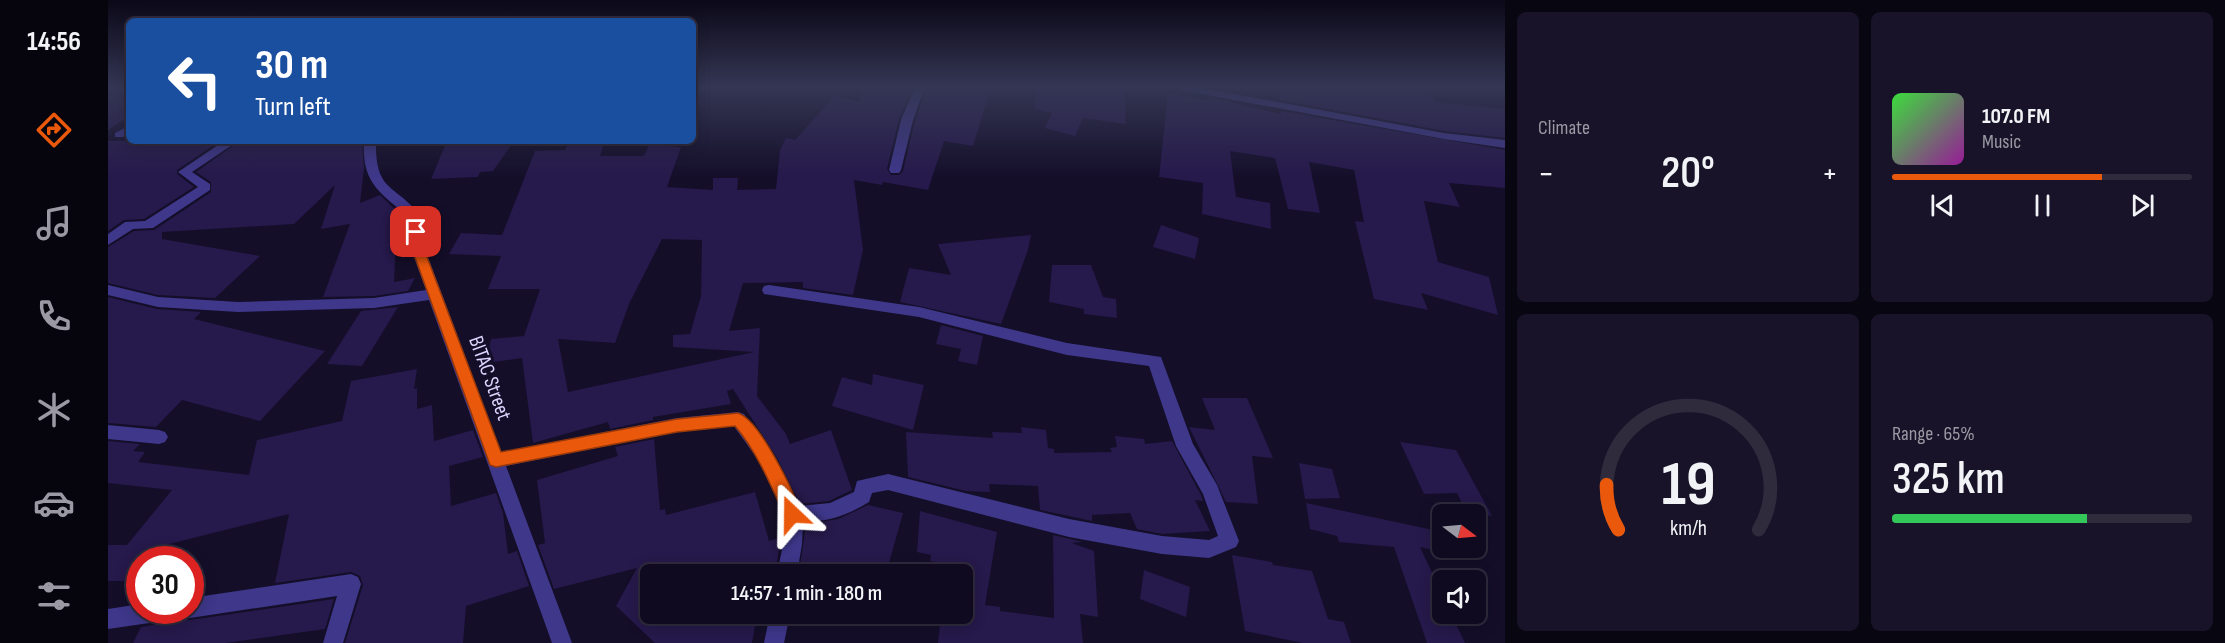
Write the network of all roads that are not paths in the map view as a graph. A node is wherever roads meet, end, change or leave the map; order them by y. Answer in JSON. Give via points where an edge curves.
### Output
{"nodes":[{"id":1,"x":908,"y":117,"type":"edge"},
{"id":2,"x":1342,"y":117,"type":"edge"},
{"id":3,"x":227,"y":144,"type":"edge"},
{"id":4,"x":370,"y":144,"type":"edge"},
{"id":5,"x":1505,"y":144,"type":"edge"},
{"id":6,"x":895,"y":170,"type":"dead end"},
{"id":7,"x":108,"y":241,"type":"edge"},
{"id":8,"x":108,"y":290,"type":"edge"},
{"id":9,"x":769,"y":290,"type":"dead end"},
{"id":10,"x":435,"y":294,"type":"junction"},
{"id":11,"x":108,"y":432,"type":"edge"},
{"id":12,"x":159,"y":438,"type":"dead end"},
{"id":13,"x":496,"y":460,"type":"junction"},
{"id":14,"x":792,"y":514,"type":"junction"},
{"id":15,"x":789,"y":564,"type":"edge"},
{"id":16,"x":204,"y":606,"type":"edge"},
{"id":17,"x":126,"y":616,"type":"edge"},
{"id":18,"x":108,"y":619,"type":"edge"},
{"id":19,"x":778,"y":624,"type":"edge"},
{"id":20,"x":333,"y":643,"type":"edge"},
{"id":21,"x":562,"y":643,"type":"edge"},
{"id":22,"x":774,"y":643,"type":"edge"}],
"edges":[{"from":1,"to":6,"type":"street"},
{"from":2,"to":5,"type":"street"},
{"from":3,"to":7,"type":"street","via":[[184,172],[206,187],[148,225],[130,225]]},
{"from":4,"to":10,"type":"street","name":"BITAC Street","via":[[368,164],[375,182],[414,216],[418,249]]},
{"from":8,"to":10,"type":"street","via":[[158,302],[238,307],[374,303]]},
{"from":9,"to":14,"type":"street","via":[[919,312],[1067,349],[1155,361],[1185,446],[1210,491],[1229,541],[1209,549],[1161,545],[1069,528],[888,482],[863,487],[863,496],[842,510]]},
{"from":10,"to":13,"type":"street","name":"BITAC Street"},
{"from":11,"to":12,"type":"street"},
{"from":13,"to":14,"type":"street","via":[[677,425],[738,419],[787,497]]},
{"from":13,"to":21,"type":"street","name":"BITAC Street"},
{"from":14,"to":15,"type":"street"},
{"from":16,"to":20,"type":"street","via":[[351,584]]},
{"from":17,"to":18,"type":"street"},
{"from":19,"to":22,"type":"street"}]}
